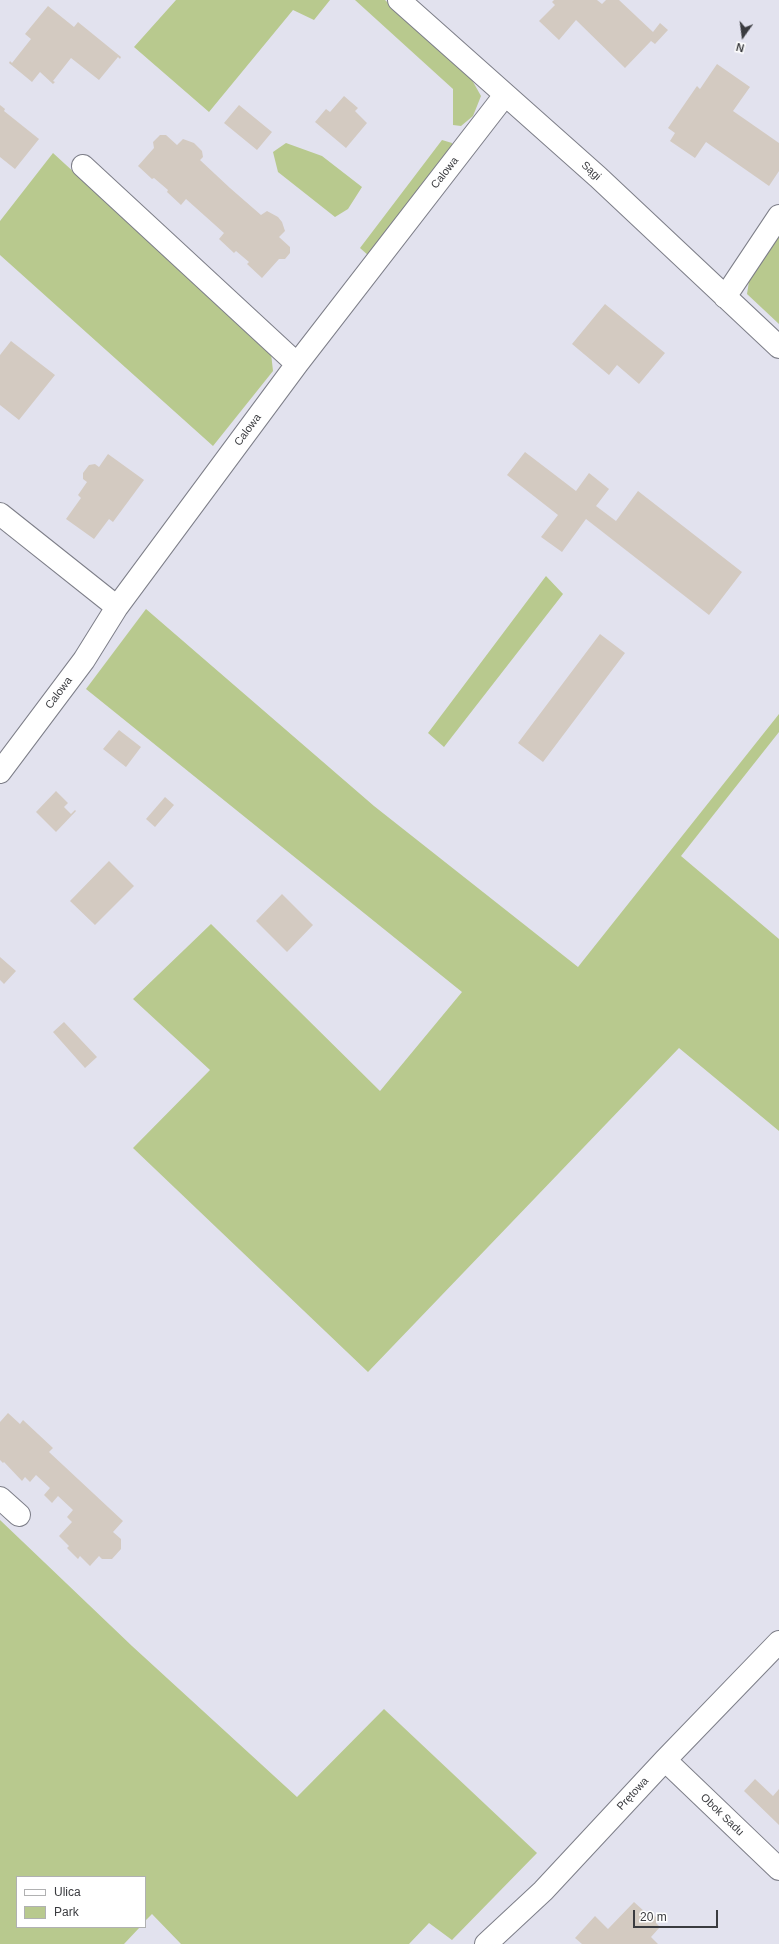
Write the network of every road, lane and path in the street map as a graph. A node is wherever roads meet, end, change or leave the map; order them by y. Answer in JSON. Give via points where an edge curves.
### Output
{"nodes":[{"id":1,"x":399,"y":0,"type":"edge"},
{"id":2,"x":505,"y":95,"type":"junction"},
{"id":3,"x":83,"y":166,"type":"dead end"},
{"id":4,"x":779,"y":216,"type":"edge"},
{"id":5,"x":725,"y":297,"type":"junction"},
{"id":6,"x":779,"y":347,"type":"edge"},
{"id":7,"x":297,"y":364,"type":"junction"},
{"id":8,"x":0,"y":514,"type":"edge"},
{"id":9,"x":117,"y":607,"type":"junction"},
{"id":10,"x":0,"y":772,"type":"edge"},
{"id":11,"x":0,"y":1498,"type":"edge"},
{"id":12,"x":19,"y":1515,"type":"dead end"},
{"id":13,"x":779,"y":1642,"type":"edge"},
{"id":14,"x":664,"y":1760,"type":"junction"},
{"id":15,"x":779,"y":1869,"type":"edge"},
{"id":16,"x":486,"y":1944,"type":"edge"}],
"edges":[{"from":1,"to":2,"type":"street","name":"Sągi"},
{"from":2,"to":5,"type":"street","name":"Sągi","via":[[598,177]]},
{"from":2,"to":7,"type":"street","name":"Calowa"},
{"from":3,"to":7,"type":"street"},
{"from":4,"to":5,"type":"street"},
{"from":5,"to":6,"type":"street","name":"Sągi"},
{"from":7,"to":9,"type":"street","name":"Calowa"},
{"from":8,"to":9,"type":"street"},
{"from":9,"to":10,"type":"street","name":"Calowa","via":[[84,660]]},
{"from":11,"to":12,"type":"street"},
{"from":13,"to":14,"type":"street","name":"Prętowa"},
{"from":14,"to":15,"type":"street","name":"Obok Sadu"},
{"from":14,"to":16,"type":"street","name":"Prętowa","via":[[543,1891]]}]}
